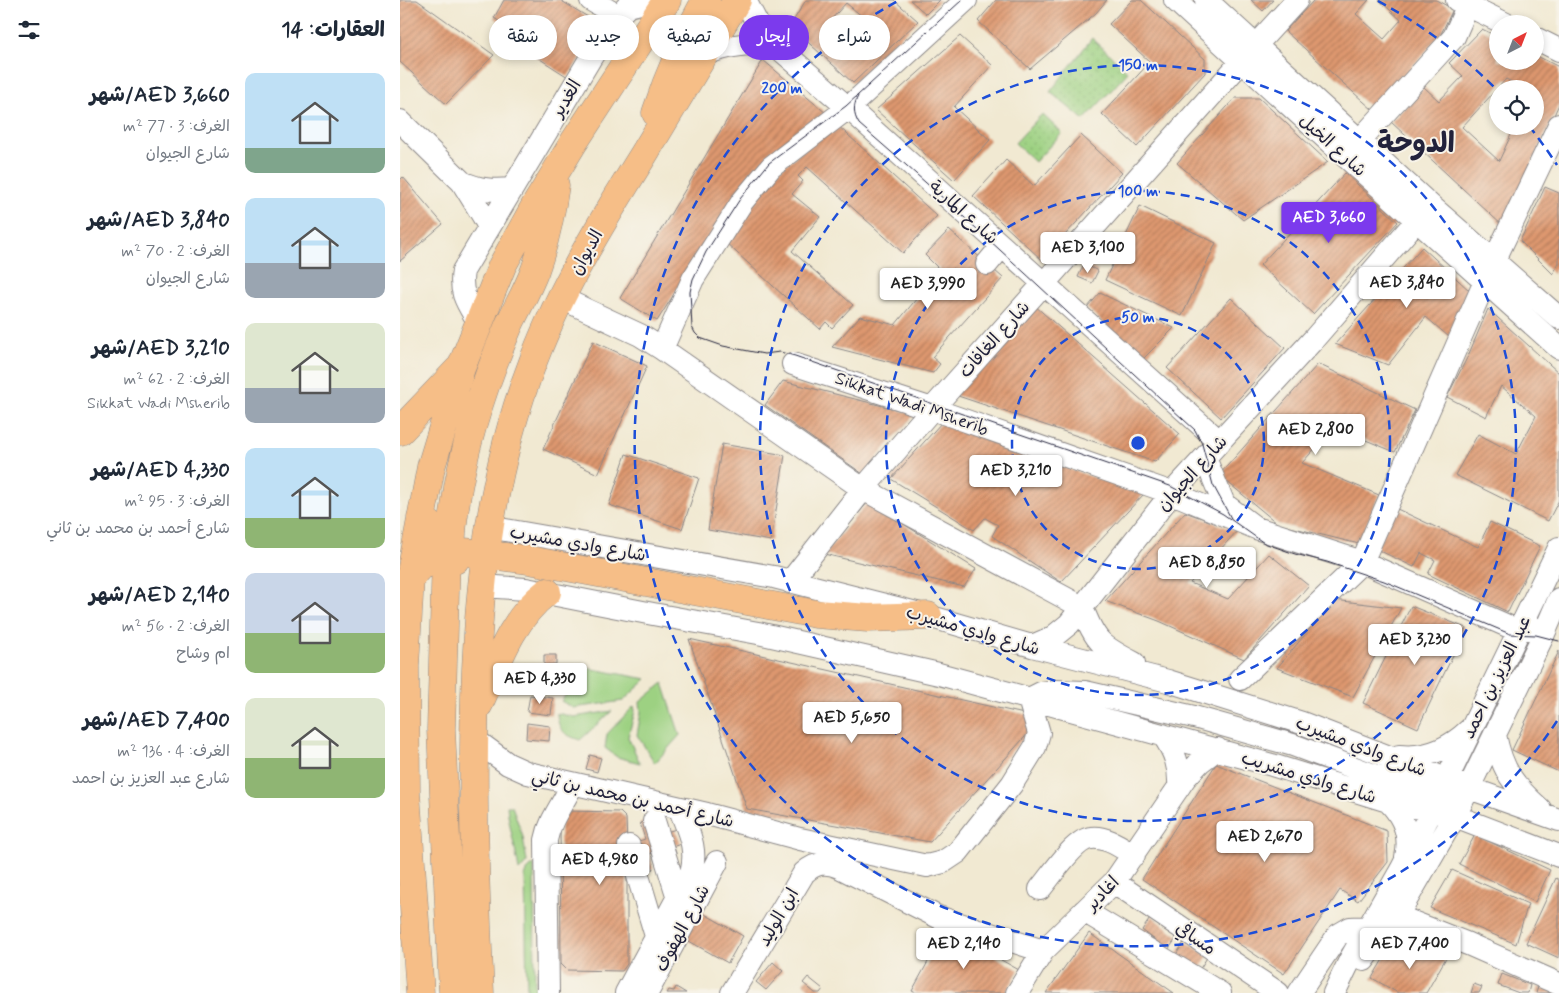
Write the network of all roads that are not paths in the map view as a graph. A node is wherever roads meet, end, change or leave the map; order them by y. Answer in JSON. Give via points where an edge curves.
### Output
{"nodes":[{"id":1,"x":590,"y":0,"type":"edge"},
{"id":2,"x":652,"y":0,"type":"edge"},
{"id":3,"x":667,"y":0,"type":"edge"},
{"id":4,"x":706,"y":0,"type":"edge"},
{"id":5,"x":737,"y":0,"type":"edge"},
{"id":6,"x":745,"y":0,"type":"edge"},
{"id":7,"x":966,"y":0,"type":"edge"},
{"id":8,"x":1175,"y":0,"type":"edge"},
{"id":9,"x":1206,"y":0,"type":"edge"},
{"id":10,"x":1297,"y":0,"type":"edge"},
{"id":11,"x":1465,"y":2,"type":"edge"},
{"id":12,"x":616,"y":15,"type":"edge"},
{"id":13,"x":619,"y":15,"type":"edge"},
{"id":14,"x":728,"y":15,"type":"edge"},
{"id":15,"x":753,"y":15,"type":"edge"},
{"id":16,"x":1489,"y":15,"type":"edge"},
{"id":17,"x":1544,"y":42,"type":"edge"},
{"id":18,"x":1559,"y":50,"type":"edge"},
{"id":19,"x":1241,"y":52,"type":"junction"},
{"id":20,"x":585,"y":60,"type":"edge"},
{"id":21,"x":701,"y":60,"type":"edge"},
{"id":22,"x":793,"y":60,"type":"edge"},
{"id":23,"x":848,"y":108,"type":"junction"},
{"id":24,"x":400,"y":121,"type":"edge"},
{"id":25,"x":1559,"y":125,"type":"edge"},
{"id":26,"x":1360,"y":140,"type":"junction"},
{"id":27,"x":642,"y":158,"type":"junction"},
{"id":28,"x":556,"y":171,"type":"junction"},
{"id":29,"x":462,"y":182,"type":"junction"},
{"id":30,"x":511,"y":189,"type":"junction"},
{"id":31,"x":1424,"y":213,"type":"junction"},
{"id":32,"x":489,"y":227,"type":"junction"},
{"id":33,"x":1002,"y":246,"type":"junction"},
{"id":34,"x":1494,"y":261,"type":"junction"},
{"id":35,"x":987,"y":264,"type":"dead end"},
{"id":36,"x":1485,"y":282,"type":"junction"},
{"id":37,"x":1043,"y":283,"type":"junction"},
{"id":38,"x":560,"y":298,"type":"junction"},
{"id":39,"x":1559,"y":318,"type":"edge"},
{"id":40,"x":479,"y":323,"type":"junction"},
{"id":41,"x":1559,"y":348,"type":"edge"},
{"id":42,"x":662,"y":349,"type":"junction"},
{"id":43,"x":793,"y":364,"type":"dead end"},
{"id":44,"x":461,"y":368,"type":"junction"},
{"id":45,"x":932,"y":409,"type":"junction"},
{"id":46,"x":400,"y":431,"type":"edge"},
{"id":47,"x":1212,"y":450,"type":"junction"},
{"id":48,"x":863,"y":489,"type":"junction"},
{"id":49,"x":1172,"y":493,"type":"junction"},
{"id":50,"x":410,"y":517,"type":"edge"},
{"id":51,"x":453,"y":522,"type":"junction"},
{"id":52,"x":1256,"y":528,"type":"junction"},
{"id":53,"x":486,"y":540,"type":"junction"},
{"id":54,"x":1559,"y":548,"type":"edge"},
{"id":55,"x":448,"y":558,"type":"junction"},
{"id":56,"x":1362,"y":562,"type":"junction"},
{"id":57,"x":406,"y":564,"type":"edge"},
{"id":58,"x":790,"y":582,"type":"junction"},
{"id":59,"x":481,"y":586,"type":"junction"},
{"id":60,"x":536,"y":591,"type":"junction"},
{"id":61,"x":1559,"y":599,"type":"edge"},
{"id":62,"x":1082,"y":607,"type":"junction"},
{"id":63,"x":928,"y":616,"type":"junction"},
{"id":64,"x":1554,"y":623,"type":"edge"},
{"id":65,"x":1519,"y":631,"type":"junction"},
{"id":66,"x":1032,"y":646,"type":"junction"},
{"id":67,"x":402,"y":662,"type":"edge"},
{"id":68,"x":1240,"y":679,"type":"dead end"},
{"id":69,"x":1168,"y":681,"type":"junction"},
{"id":70,"x":1029,"y":699,"type":"junction"},
{"id":71,"x":1471,"y":727,"type":"junction"},
{"id":72,"x":474,"y":728,"type":"junction"},
{"id":73,"x":1163,"y":735,"type":"junction"},
{"id":74,"x":1495,"y":735,"type":"junction"},
{"id":75,"x":1217,"y":749,"type":"junction"},
{"id":76,"x":1380,"y":753,"type":"junction"},
{"id":77,"x":403,"y":754,"type":"edge"},
{"id":78,"x":572,"y":785,"type":"junction"},
{"id":79,"x":1179,"y":787,"type":"junction"},
{"id":80,"x":1469,"y":788,"type":"junction"},
{"id":81,"x":1439,"y":795,"type":"junction"},
{"id":82,"x":1388,"y":801,"type":"junction"},
{"id":83,"x":680,"y":808,"type":"junction"},
{"id":84,"x":1455,"y":816,"type":"junction"},
{"id":85,"x":1554,"y":818,"type":"edge"},
{"id":86,"x":654,"y":820,"type":"dead end"},
{"id":87,"x":636,"y":843,"type":"dead end"},
{"id":88,"x":1559,"y":856,"type":"edge"},
{"id":89,"x":1131,"y":859,"type":"junction"},
{"id":90,"x":717,"y":862,"type":"dead end"},
{"id":91,"x":1401,"y":870,"type":"junction"},
{"id":92,"x":1114,"y":882,"type":"junction"},
{"id":93,"x":1040,"y":889,"type":"dead end"},
{"id":94,"x":678,"y":898,"type":"junction"},
{"id":95,"x":1084,"y":911,"type":"junction"},
{"id":96,"x":1397,"y":916,"type":"junction"},
{"id":97,"x":661,"y":927,"type":"junction"},
{"id":98,"x":1369,"y":927,"type":"junction"},
{"id":99,"x":1043,"y":951,"type":"junction"},
{"id":100,"x":1559,"y":984,"type":"edge"},
{"id":101,"x":1337,"y":989,"type":"edge"},
{"id":102,"x":420,"y":993,"type":"edge"},
{"id":103,"x":453,"y":993,"type":"edge"},
{"id":104,"x":480,"y":993,"type":"edge"},
{"id":105,"x":548,"y":993,"type":"edge"},
{"id":106,"x":626,"y":993,"type":"edge"},
{"id":107,"x":647,"y":993,"type":"edge"},
{"id":108,"x":732,"y":993,"type":"edge"},
{"id":109,"x":1017,"y":993,"type":"edge"},
{"id":110,"x":1220,"y":993,"type":"edge"},
{"id":111,"x":1278,"y":993,"type":"edge"},
{"id":112,"x":1299,"y":993,"type":"edge"}],
"edges":[{"from":1,"to":12,"type":"street"},
{"from":2,"to":13,"type":"street","name":"الغدير","via":[[628,6]]},
{"from":3,"to":28,"type":"main road"},
{"from":4,"to":27,"type":"main road","via":[[672,65]]},
{"from":5,"to":14,"type":"main road","name":"الديوان"},
{"from":6,"to":15,"type":"street","name":"شارع المارية"},
{"from":7,"to":23,"type":"street"},
{"from":8,"to":19,"type":"street","name":"شارع الخيل"},
{"from":9,"to":19,"type":"street","name":"شارع الخيل"},
{"from":10,"to":19,"type":"street"},
{"from":11,"to":16,"type":"street"},
{"from":11,"to":26,"type":"street","via":[[1454,37]]},
{"from":17,"to":18,"type":"street"},
{"from":19,"to":26,"type":"street","name":"شارع الخيل"},
{"from":19,"to":31,"type":"street","name":"شارع الخيل"},
{"from":19,"to":37,"type":"street","name":"شارع الغافات","via":[[1226,80]]},
{"from":20,"to":30,"type":"street","name":"الغدير"},
{"from":21,"to":27,"type":"main road","name":"الديوان"},
{"from":22,"to":23,"type":"street","name":"شارع المارية"},
{"from":23,"to":33,"type":"street","name":"شارع المارية"},
{"from":23,"to":42,"type":"street","via":[[771,167],[742,202],[693,279]]},
{"from":24,"to":29,"type":"street"},
{"from":25,"to":34,"type":"street"},
{"from":26,"to":31,"type":"street","name":"شارع الخيل"},
{"from":27,"to":38,"type":"main road","name":"الديوان"},
{"from":28,"to":40,"type":"main road","via":[[502,266]]},
{"from":28,"to":51,"type":"main road","via":[[543,246],[480,403],[461,475]]},
{"from":29,"to":30,"type":"street","via":[[487,190]]},
{"from":29,"to":32,"type":"street"},
{"from":30,"to":32,"type":"street","name":"الغدير"},
{"from":31,"to":34,"type":"street","name":"شارع الخيل"},
{"from":31,"to":36,"type":"street","name":"شارع الخيل"},
{"from":31,"to":47,"type":"street","name":"شارع الجيوان"},
{"from":32,"to":40,"type":"street","name":"الغدير","via":[[463,271],[461,283]]},
{"from":33,"to":35,"type":"street"},
{"from":33,"to":37,"type":"street","name":"شارع المارية"},
{"from":34,"to":36,"type":"street"},
{"from":34,"to":39,"type":"street","name":"شارع الخيل"},
{"from":36,"to":41,"type":"street","name":"شارع الخيل"},
{"from":36,"to":56,"type":"street"},
{"from":37,"to":45,"type":"street","name":"شارع الغافات"},
{"from":37,"to":47,"type":"street","name":"شارع المارية"},
{"from":38,"to":42,"type":"street","via":[[640,335]]},
{"from":38,"to":53,"type":"main road","name":"الديوان","via":[[521,393],[506,442]]},
{"from":40,"to":44,"type":"main road"},
{"from":42,"to":48,"type":"street"},
{"from":43,"to":45,"type":"street","name":"Sikkat Wadi Msherib"},
{"from":44,"to":46,"type":"main road"},
{"from":44,"to":50,"type":"main road","via":[[431,467]]},
{"from":45,"to":48,"type":"street","name":"شارع الغافات"},
{"from":45,"to":49,"type":"street","name":"Sikkat Wadi Msherib"},
{"from":47,"to":49,"type":"street","name":"شارع الجيوان"},
{"from":47,"to":52,"type":"street","name":"Sikkat Wadi Msherib","via":[[1224,504]]},
{"from":48,"to":58,"type":"street","name":"شارع الغافات"},
{"from":48,"to":62,"type":"street"},
{"from":49,"to":52,"type":"street","name":"Sikkat Wadi Msherib"},
{"from":49,"to":62,"type":"street","name":"شارع الجيوان"},
{"from":50,"to":51,"type":"main road"},
{"from":50,"to":55,"type":"main road","via":[[436,531]]},
{"from":50,"to":57,"type":"main road"},
{"from":51,"to":53,"type":"main road"},
{"from":51,"to":55,"type":"main road"},
{"from":52,"to":56,"type":"street","name":"Sikkat Wadi Msherib"},
{"from":53,"to":55,"type":"main road","via":[[483,534]]},
{"from":53,"to":58,"type":"street","name":"شارع وادي مشيرب","via":[[664,557]]},
{"from":53,"to":59,"type":"main road"},
{"from":53,"to":63,"type":"main road","via":[[539,562],[816,614],[868,618]]},
{"from":54,"to":65,"type":"street","name":"عبد العزيز بن احمد"},
{"from":55,"to":57,"type":"main road"},
{"from":55,"to":59,"type":"main road"},
{"from":55,"to":103,"type":"main road","via":[[441,729]]},
{"from":56,"to":65,"type":"street","name":"Sikkat Wadi Msherib"},
{"from":56,"to":68,"type":"street"},
{"from":57,"to":67,"type":"main road"},
{"from":58,"to":63,"type":"street","name":"شارع وادي مشيرب"},
{"from":59,"to":60,"type":"street"},
{"from":59,"to":72,"type":"main road"},
{"from":60,"to":70,"type":"street","via":[[758,633],[939,674]]},
{"from":60,"to":72,"type":"main road","via":[[508,640]]},
{"from":61,"to":64,"type":"street","name":"عبد العزيز بن احمد"},
{"from":62,"to":66,"type":"street","name":"شارع الجيوان","via":[[1061,631]]},
{"from":62,"to":69,"type":"street","via":[[1100,643]]},
{"from":63,"to":66,"type":"street","name":"شارع وادي مشيرب"},
{"from":64,"to":65,"type":"street"},
{"from":64,"to":74,"type":"street","name":"عبد العزيز بن احمد"},
{"from":65,"to":71,"type":"street","name":"عبد العزيز بن احمد"},
{"from":66,"to":69,"type":"street","name":"شارع وادي مشيرب"},
{"from":67,"to":77,"type":"main road"},
{"from":69,"to":76,"type":"street","name":"شارع وادي مشيرب","via":[[1302,723]]},
{"from":70,"to":73,"type":"street"},
{"from":70,"to":81,"type":"street","via":[[1041,693],[1085,692],[1293,745]]},
{"from":70,"to":83,"type":"street","name":"شارع أحمد بن محمد بن ثاني","via":[[1039,733],[1035,747],[1012,784],[958,852],[943,862],[926,866],[800,840]]},
{"from":71,"to":76,"type":"street","via":[[1450,745],[1432,754],[1411,757]]},
{"from":71,"to":81,"type":"street","name":"عبد العزيز بن احمد"},
{"from":72,"to":78,"type":"street","name":"شارع أحمد بن محمد بن ثاني","via":[[515,768]]},
{"from":72,"to":104,"type":"main road","via":[[475,889]]},
{"from":73,"to":75,"type":"street","name":"شارع وادي مشريب"},
{"from":73,"to":79,"type":"street","via":[[1178,764]]},
{"from":74,"to":80,"type":"street","name":"عبد العزيز بن احمد"},
{"from":74,"to":85,"type":"street","via":[[1499,756],[1508,774],[1518,788]]},
{"from":75,"to":79,"type":"street","name":"اغادير"},
{"from":75,"to":82,"type":"street","name":"شارع وادي مشريب"},
{"from":76,"to":81,"type":"street","name":"شارع وادي مشيرب"},
{"from":77,"to":102,"type":"main road"},
{"from":78,"to":83,"type":"street","name":"شارع أحمد بن محمد بن ثاني"},
{"from":78,"to":105,"type":"street","via":[[548,826],[546,840]]},
{"from":79,"to":89,"type":"street","name":"اغادير"},
{"from":80,"to":81,"type":"street","name":"شارع وادي مشريب"},
{"from":80,"to":84,"type":"street","name":"عبد العزيز بن احمد"},
{"from":80,"to":85,"type":"street"},
{"from":81,"to":82,"type":"street","name":"شارع وادي مشريب"},
{"from":81,"to":84,"type":"street","name":"شارع وادي مشريب"},
{"from":81,"to":91,"type":"street","name":"عبد العزيز بن احمد"},
{"from":82,"to":91,"type":"street","via":[[1401,818],[1406,834],[1407,852]]},
{"from":83,"to":94,"type":"street","via":[[695,856],[691,873]]},
{"from":84,"to":88,"type":"street"},
{"from":84,"to":96,"type":"street","name":"عبد العزيز بن احمد"},
{"from":86,"to":94,"type":"street"},
{"from":87,"to":97,"type":"street"},
{"from":89,"to":92,"type":"street","name":"اغادير"},
{"from":89,"to":93,"type":"street","via":[[1098,846],[1084,845],[1075,848]]},
{"from":90,"to":107,"type":"street","name":"شارع الهفوف"},
{"from":91,"to":98,"type":"street"},
{"from":92,"to":95,"type":"street","name":"اغادير"},
{"from":92,"to":111,"type":"street","name":"مسافي"},
{"from":94,"to":97,"type":"street"},
{"from":95,"to":99,"type":"street","name":"اغادير"},
{"from":95,"to":110,"type":"street"},
{"from":96,"to":100,"type":"street"},
{"from":96,"to":101,"type":"street","name":"عبد العزيز بن احمد","via":[[1361,964]]},
{"from":97,"to":106,"type":"street"},
{"from":98,"to":101,"type":"street"},
{"from":98,"to":112,"type":"street","via":[[1350,928],[1338,935]]},
{"from":99,"to":108,"type":"street","name":"ابن الوليد","via":[[938,917],[839,867],[816,864],[804,873]]},
{"from":99,"to":109,"type":"street","name":"اغادير"}]}
